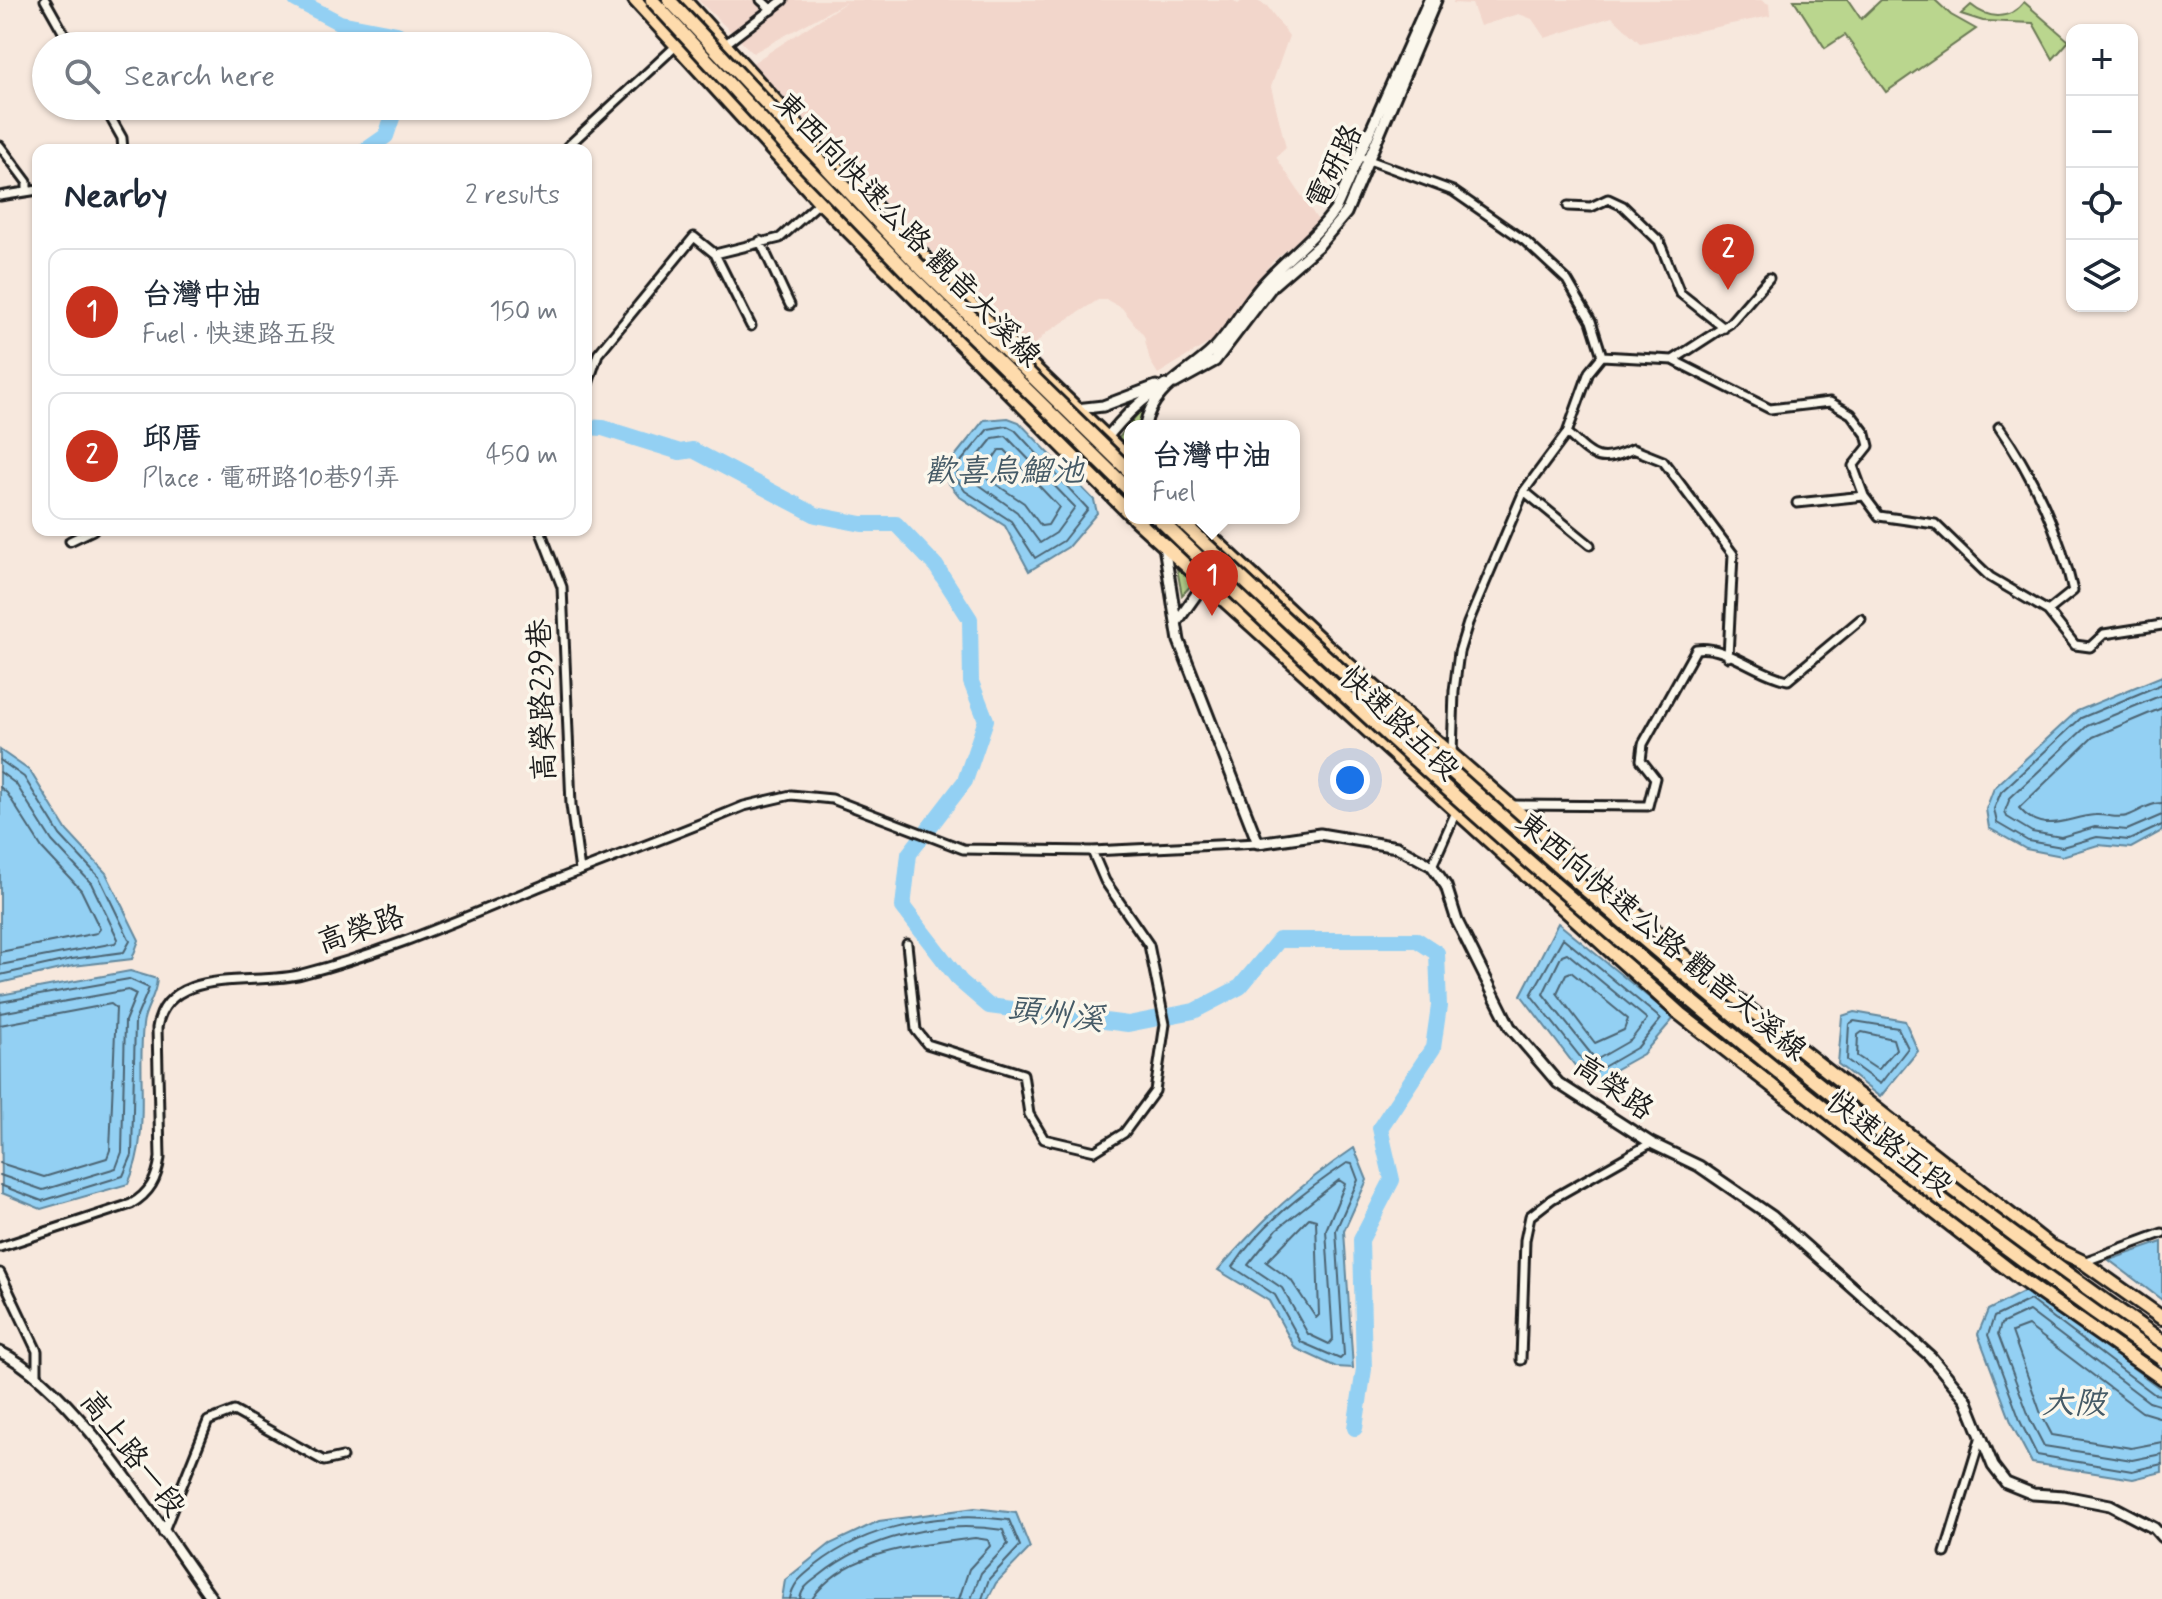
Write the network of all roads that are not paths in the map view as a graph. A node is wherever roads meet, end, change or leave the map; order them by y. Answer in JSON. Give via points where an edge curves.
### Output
{"nodes":[{"id":1,"x":45,"y":0,"type":"edge"},
{"id":2,"x":635,"y":0,"type":"edge"},
{"id":3,"x":652,"y":0,"type":"edge"},
{"id":4,"x":669,"y":0,"type":"edge"},
{"id":5,"x":684,"y":0,"type":"edge"},
{"id":6,"x":761,"y":0,"type":"edge"},
{"id":7,"x":783,"y":0,"type":"edge"},
{"id":8,"x":1429,"y":0,"type":"edge"},
{"id":9,"x":1436,"y":0,"type":"edge"},
{"id":10,"x":772,"y":10,"type":"junction"},
{"id":11,"x":63,"y":32,"type":"edge"},
{"id":12,"x":679,"y":44,"type":"junction"},
{"id":13,"x":724,"y":45,"type":"junction"},
{"id":14,"x":112,"y":120,"type":"edge"},
{"id":15,"x":122,"y":144,"type":"edge"},
{"id":16,"x":570,"y":144,"type":"edge"},
{"id":17,"x":0,"y":146,"type":"edge"},
{"id":18,"x":1363,"y":158,"type":"junction"},
{"id":19,"x":27,"y":191,"type":"junction"},
{"id":20,"x":32,"y":191,"type":"edge"},
{"id":21,"x":0,"y":196,"type":"edge"},
{"id":22,"x":820,"y":202,"type":"junction"},
{"id":23,"x":1568,"y":206,"type":"dead end"},
{"id":24,"x":760,"y":241,"type":"junction"},
{"id":25,"x":715,"y":254,"type":"junction"},
{"id":26,"x":1769,"y":278,"type":"dead end"},
{"id":27,"x":790,"y":305,"type":"dead end"},
{"id":28,"x":751,"y":326,"type":"dead end"},
{"id":29,"x":1724,"y":328,"type":"junction"},
{"id":30,"x":1602,"y":356,"type":"junction"},
{"id":31,"x":1673,"y":360,"type":"junction"},
{"id":32,"x":592,"y":372,"type":"edge"},
{"id":33,"x":1174,"y":379,"type":"junction"},
{"id":34,"x":1165,"y":389,"type":"junction"},
{"id":35,"x":1076,"y":409,"type":"junction"},
{"id":36,"x":1146,"y":420,"type":"edge"},
{"id":37,"x":1999,"y":427,"type":"dead end"},
{"id":38,"x":1567,"y":433,"type":"junction"},
{"id":39,"x":1106,"y":438,"type":"junction"},
{"id":40,"x":1124,"y":454,"type":"edge"},
{"id":41,"x":1124,"y":466,"type":"edge"},
{"id":42,"x":1083,"y":470,"type":"junction"},
{"id":43,"x":1124,"y":485,"type":"edge"},
{"id":44,"x":1524,"y":491,"type":"junction"},
{"id":45,"x":1864,"y":496,"type":"junction"},
{"id":46,"x":1797,"y":503,"type":"dead end"},
{"id":47,"x":1124,"y":508,"type":"edge"},
{"id":48,"x":1140,"y":524,"type":"edge"},
{"id":49,"x":1165,"y":524,"type":"edge"},
{"id":50,"x":1184,"y":524,"type":"edge"},
{"id":51,"x":1197,"y":524,"type":"edge"},
{"id":52,"x":80,"y":536,"type":"edge"},
{"id":53,"x":542,"y":536,"type":"edge"},
{"id":54,"x":70,"y":541,"type":"dead end"},
{"id":55,"x":1590,"y":545,"type":"dead end"},
{"id":56,"x":1164,"y":546,"type":"junction"},
{"id":57,"x":1227,"y":553,"type":"junction"},
{"id":58,"x":1205,"y":580,"type":"junction"},
{"id":59,"x":2048,"y":611,"type":"junction"},
{"id":60,"x":1861,"y":619,"type":"dead end"},
{"id":61,"x":1176,"y":623,"type":"junction"},
{"id":62,"x":2162,"y":625,"type":"edge"},
{"id":63,"x":1728,"y":657,"type":"junction"},
{"id":64,"x":1452,"y":754,"type":"junction"},
{"id":65,"x":1507,"y":805,"type":"junction"},
{"id":66,"x":1456,"y":812,"type":"junction"},
{"id":67,"x":1258,"y":843,"type":"junction"},
{"id":68,"x":1561,"y":850,"type":"junction"},
{"id":69,"x":1092,"y":851,"type":"junction"},
{"id":70,"x":1432,"y":866,"type":"junction"},
{"id":71,"x":580,"y":871,"type":"junction"},
{"id":72,"x":1526,"y":875,"type":"junction"},
{"id":73,"x":1634,"y":929,"type":"junction"},
{"id":74,"x":1613,"y":935,"type":"junction"},
{"id":75,"x":907,"y":944,"type":"dead end"},
{"id":76,"x":1651,"y":1143,"type":"junction"},
{"id":77,"x":2162,"y":1233,"type":"edge"},
{"id":78,"x":0,"y":1247,"type":"edge"},
{"id":79,"x":2083,"y":1262,"type":"junction"},
{"id":80,"x":0,"y":1273,"type":"edge"},
{"id":81,"x":2162,"y":1318,"type":"edge"},
{"id":82,"x":2162,"y":1341,"type":"edge"},
{"id":83,"x":0,"y":1352,"type":"edge"},
{"id":84,"x":2162,"y":1359,"type":"edge"},
{"id":85,"x":1521,"y":1360,"type":"dead end"},
{"id":86,"x":37,"y":1375,"type":"junction"},
{"id":87,"x":2162,"y":1378,"type":"edge"},
{"id":88,"x":1981,"y":1436,"type":"junction"},
{"id":89,"x":342,"y":1457,"type":"dead end"},
{"id":90,"x":163,"y":1533,"type":"junction"},
{"id":91,"x":2162,"y":1537,"type":"edge"},
{"id":92,"x":1945,"y":1553,"type":"dead end"},
{"id":93,"x":212,"y":1599,"type":"edge"}],
"edges":[{"from":1,"to":11,"type":"street"},
{"from":2,"to":12,"type":"main road"},
{"from":3,"to":43,"type":"main road","name":"東西向快速公路 觀音大溪線","bridge":true,"via":[[871,235]]},
{"from":4,"to":41,"type":"main road","name":"東西向快速公路 觀音大溪線","bridge":true,"via":[[922,269]]},
{"from":5,"to":13,"type":"main road"},
{"from":6,"to":10,"type":"street"},
{"from":7,"to":10,"type":"street"},
{"from":8,"to":18,"type":"street","name":"電研路"},
{"from":9,"to":18,"type":"street","name":"電研路"},
{"from":10,"to":13,"type":"street"},
{"from":12,"to":16,"type":"street"},
{"from":12,"to":22,"type":"main road"},
{"from":13,"to":35,"type":"main road","via":[[815,145]]},
{"from":14,"to":15,"type":"street"},
{"from":17,"to":19,"type":"street","via":[[27,182]]},
{"from":18,"to":30,"type":"street","via":[[1453,191],[1525,241],[1567,280],[1591,321]]},
{"from":18,"to":33,"type":"street","name":"電研路","via":[[1315,237],[1267,280],[1213,350]]},
{"from":18,"to":34,"type":"street","name":"電研路","via":[[1346,213],[1319,245],[1273,285],[1215,361]]},
{"from":19,"to":20,"type":"street"},
{"from":19,"to":21,"type":"street"},
{"from":22,"to":24,"type":"street","via":[[780,238]]},
{"from":22,"to":42,"type":"main road"},
{"from":23,"to":29,"type":"street","via":[[1591,207],[1608,199],[1623,206],[1659,241],[1680,293]]},
{"from":24,"to":25,"type":"street"},
{"from":24,"to":27,"type":"street"},
{"from":25,"to":28,"type":"street"},
{"from":25,"to":32,"type":"street","via":[[694,237],[598,354]]},
{"from":26,"to":29,"type":"street"},
{"from":29,"to":31,"type":"street"},
{"from":30,"to":31,"type":"street"},
{"from":30,"to":38,"type":"street","via":[[1589,372]]},
{"from":31,"to":45,"type":"street","via":[[1770,409],[1830,402],[1842,406],[1866,434],[1869,446],[1853,466]]},
{"from":33,"to":34,"type":"street","name":"電研路"},
{"from":33,"to":35,"type":"street","via":[[1103,406]]},
{"from":33,"to":39,"type":"street","name":"電研路","via":[[1143,399]]},
{"from":34,"to":36,"type":"street","name":"電研路"},
{"from":35,"to":39,"type":"main road"},
{"from":37,"to":59,"type":"street","via":[[2055,529],[2067,566],[2073,591]]},
{"from":38,"to":44,"type":"street"},
{"from":38,"to":63,"type":"street","via":[[1593,457],[1611,459],[1633,449],[1663,461],[1733,554]]},
{"from":39,"to":40,"type":"main road"},
{"from":39,"to":42,"type":"street","name":"電研路"},
{"from":42,"to":47,"type":"main road"},
{"from":44,"to":55,"type":"street"},
{"from":44,"to":64,"type":"street","via":[[1459,652]]},
{"from":45,"to":46,"type":"street"},
{"from":45,"to":59,"type":"street","via":[[1879,516],[1935,524],[1990,577]]},
{"from":48,"to":56,"type":"main road","name":"快速路五段"},
{"from":49,"to":74,"type":"main road","name":"東西向快速公路 觀音大溪線","bridge":true},
{"from":50,"to":73,"type":"main road","name":"東西向快速公路 觀音大溪線","bridge":true,"via":[[1363,693]]},
{"from":51,"to":57,"type":"main road","name":"快速路五段"},
{"from":52,"to":54,"type":"street"},
{"from":53,"to":71,"type":"street","name":"高榮路239巷","via":[[562,587],[571,805]]},
{"from":56,"to":58,"type":"main road","name":"快速路五段"},
{"from":56,"to":61,"type":"street"},
{"from":57,"to":58,"type":"street"},
{"from":57,"to":64,"type":"main road","name":"快速路五段"},
{"from":58,"to":61,"type":"street"},
{"from":58,"to":66,"type":"main road","name":"快速路五段"},
{"from":59,"to":62,"type":"street","via":[[2075,645],[2090,647],[2104,634]]},
{"from":60,"to":63,"type":"street","via":[[1788,680]]},
{"from":61,"to":67,"type":"street"},
{"from":63,"to":65,"type":"street","via":[[1710,647],[1696,649],[1643,744],[1641,760],[1655,778],[1648,806]]},
{"from":64,"to":65,"type":"main road","name":"快速路五段"},
{"from":65,"to":68,"type":"main road","name":"快速路五段"},
{"from":66,"to":70,"type":"street"},
{"from":66,"to":72,"type":"main road","name":"快速路五段"},
{"from":67,"to":69,"type":"street"},
{"from":67,"to":70,"type":"street","via":[[1320,834],[1397,847]]},
{"from":68,"to":73,"type":"main road"},
{"from":68,"to":79,"type":"main road","name":"快速路五段","via":[[1708,977],[2050,1246]]},
{"from":69,"to":71,"type":"street","name":"高榮路","via":[[957,846],[811,795],[769,799]]},
{"from":69,"to":75,"type":"street","via":[[1105,881],[1149,945],[1165,1024],[1155,1091],[1124,1133],[1095,1151],[1044,1139],[1029,1114],[1023,1074],[927,1044],[916,1030]]},
{"from":70,"to":76,"type":"street","name":"高榮路","via":[[1510,1027],[1558,1083]]},
{"from":71,"to":78,"type":"street","name":"高榮路","via":[[375,955],[295,976],[216,981],[167,1000],[157,1028],[160,1158],[157,1177],[145,1196]]},
{"from":72,"to":74,"type":"main road"},
{"from":72,"to":87,"type":"main road","name":"快速路五段","via":[[1680,1014],[2022,1280]]},
{"from":73,"to":82,"type":"main road","name":"東西向快速公路 觀音大溪線","bridge":true,"via":[[1878,1134]]},
{"from":74,"to":84,"type":"main road","name":"東西向快速公路 觀音大溪線","bridge":true,"via":[[2028,1267]]},
{"from":76,"to":85,"type":"street","via":[[1530,1216]]},
{"from":76,"to":88,"type":"street","name":"高榮路","via":[[1699,1166],[1784,1227],[1930,1356],[1966,1399]]},
{"from":77,"to":79,"type":"street"},
{"from":79,"to":81,"type":"main road","name":"快速路五段"},
{"from":80,"to":86,"type":"street","via":[[37,1351]]},
{"from":83,"to":86,"type":"street","name":"高上路一段"},
{"from":86,"to":90,"type":"street","name":"高上路一段","via":[[92,1433]]},
{"from":88,"to":91,"type":"street","name":"高榮路","via":[[1993,1466],[2015,1488],[2110,1505]]},
{"from":88,"to":92,"type":"street"},
{"from":89,"to":90,"type":"street","via":[[324,1461],[226,1411],[208,1421]]},
{"from":90,"to":93,"type":"street","name":"高上路一段"}]}
